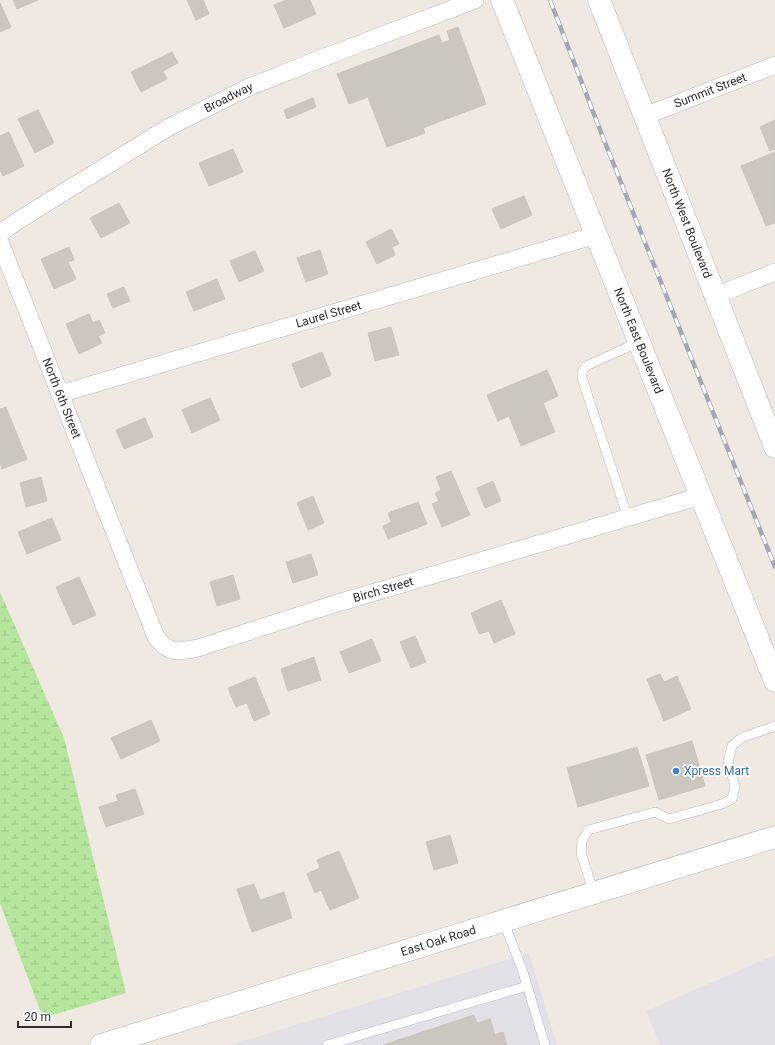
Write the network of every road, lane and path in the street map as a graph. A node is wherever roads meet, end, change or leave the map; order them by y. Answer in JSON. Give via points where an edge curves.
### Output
{"nodes":[{"id":1,"x":475,"y":0,"type":"edge"},
{"id":2,"x":502,"y":0,"type":"edge"},
{"id":3,"x":599,"y":0,"type":"edge"},
{"id":4,"x":775,"y":65,"type":"edge"},
{"id":5,"x":645,"y":116,"type":"junction"},
{"id":6,"x":0,"y":233,"type":"edge"},
{"id":7,"x":596,"y":234,"type":"junction"},
{"id":8,"x":0,"y":242,"type":"edge"},
{"id":9,"x":775,"y":272,"type":"edge"},
{"id":10,"x":715,"y":296,"type":"junction"},
{"id":11,"x":639,"y":342,"type":"junction"},
{"id":12,"x":60,"y":394,"type":"junction"},
{"id":13,"x":774,"y":444,"type":"edge"},
{"id":14,"x":701,"y":496,"type":"junction"},
{"id":15,"x":628,"y":518,"type":"junction"},
{"id":16,"x":123,"y":554,"type":"joint"},
{"id":17,"x":775,"y":682,"type":"edge"},
{"id":18,"x":775,"y":726,"type":"edge"},
{"id":19,"x":775,"y":837,"type":"edge"},
{"id":20,"x":594,"y":893,"type":"junction"},
{"id":21,"x":504,"y":920,"type":"junction"},
{"id":22,"x":527,"y":986,"type":"junction"},
{"id":23,"x":101,"y":1045,"type":"edge"},
{"id":24,"x":327,"y":1045,"type":"edge"},
{"id":25,"x":545,"y":1045,"type":"edge"}],
"edges":[{"from":1,"to":6,"type":"street","name":"Broadway","via":[[247,88],[169,127]]},
{"from":2,"to":7,"type":"main road","name":"North East Boulevard"},
{"from":3,"to":5,"type":"main road","name":"North West Boulevard"},
{"from":4,"to":5,"type":"street","name":"Summit Street"},
{"from":5,"to":10,"type":"main road","name":"North West Boulevard"},
{"from":7,"to":11,"type":"main road","name":"North East Boulevard"},
{"from":7,"to":12,"type":"street","name":"Laurel Street"},
{"from":8,"to":12,"type":"street","name":"North 6th Street"},
{"from":9,"to":10,"type":"street"},
{"from":10,"to":13,"type":"main road","name":"North West Boulevard"},
{"from":11,"to":14,"type":"main road","name":"North East Boulevard"},
{"from":11,"to":15,"type":"lane","via":[[586,366],[582,372]]},
{"from":12,"to":16,"type":"street","name":"North 6th Street"},
{"from":14,"to":15,"type":"street","name":"Birch Street"},
{"from":14,"to":17,"type":"main road","name":"North East Boulevard"},
{"from":15,"to":16,"type":"street","name":"Birch Street","via":[[180,652],[163,646],[156,637]]},
{"from":18,"to":20,"type":"lane","via":[[741,738],[732,746],[728,761],[735,786],[732,799],[669,819],[655,812],[588,830],[582,840],[581,853]]},
{"from":19,"to":20,"type":"main road","name":"East Oak Road"},
{"from":20,"to":21,"type":"main road","name":"East Oak Road"},
{"from":21,"to":22,"type":"lane"},
{"from":21,"to":23,"type":"main road","name":"East Oak Road"},
{"from":22,"to":24,"type":"lane"},
{"from":22,"to":25,"type":"lane"}]}
